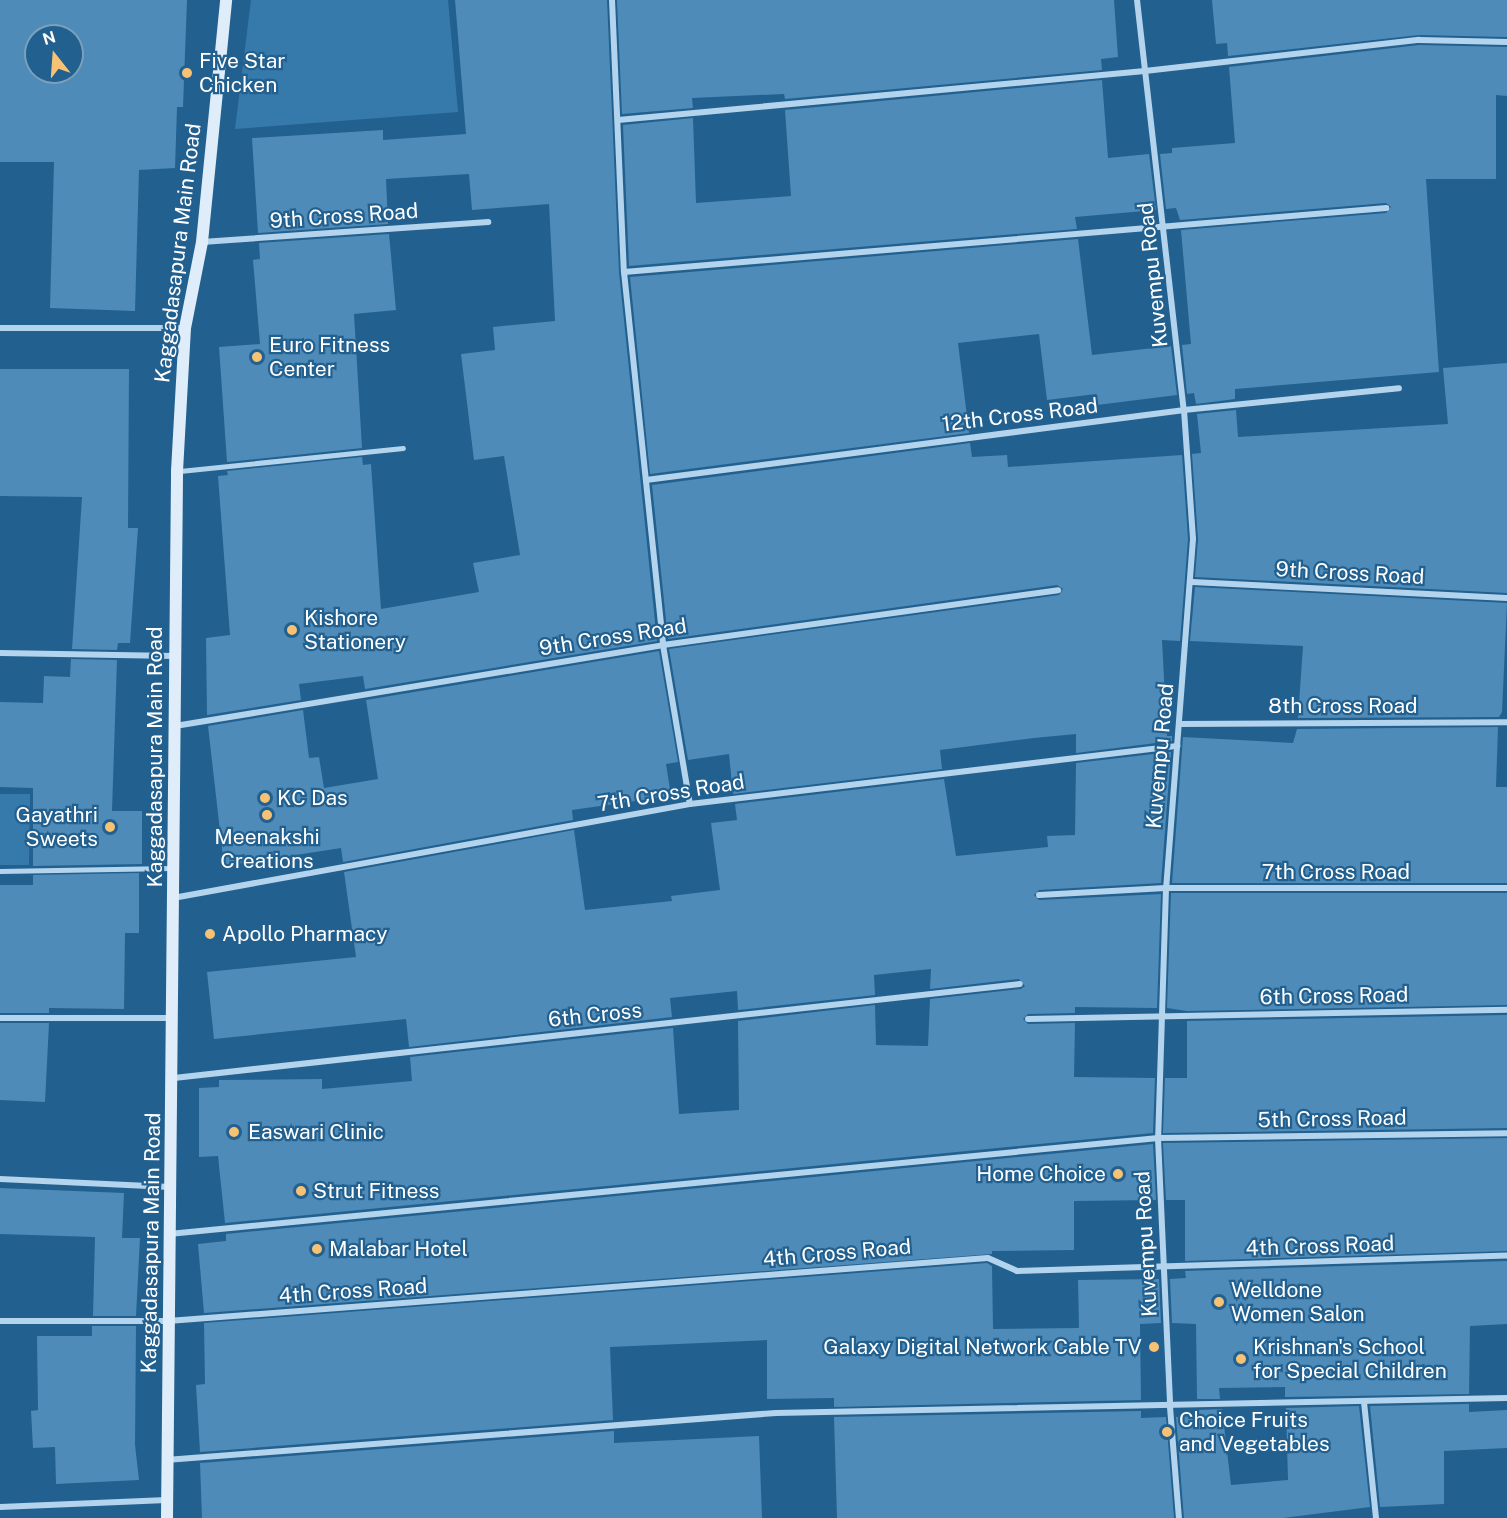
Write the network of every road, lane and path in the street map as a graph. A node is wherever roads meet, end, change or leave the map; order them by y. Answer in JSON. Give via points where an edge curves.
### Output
{"nodes":[{"id":1,"x":226,"y":0,"type":"edge"},
{"id":2,"x":612,"y":0,"type":"edge"},
{"id":3,"x":1137,"y":0,"type":"edge"},
{"id":4,"x":1507,"y":42,"type":"edge"},
{"id":5,"x":1145,"y":71,"type":"junction"},
{"id":6,"x":618,"y":120,"type":"junction"},
{"id":7,"x":1386,"y":208,"type":"dead end"},
{"id":8,"x":488,"y":222,"type":"dead end"},
{"id":9,"x":1165,"y":228,"type":"junction"},
{"id":10,"x":202,"y":242,"type":"junction"},
{"id":11,"x":624,"y":272,"type":"junction"},
{"id":12,"x":0,"y":328,"type":"edge"},
{"id":13,"x":185,"y":328,"type":"junction"},
{"id":14,"x":1399,"y":388,"type":"dead end"},
{"id":15,"x":1184,"y":410,"type":"junction"},
{"id":16,"x":403,"y":448,"type":"dead end"},
{"id":17,"x":177,"y":471,"type":"junction"},
{"id":18,"x":646,"y":480,"type":"junction"},
{"id":19,"x":1192,"y":582,"type":"junction"},
{"id":20,"x":1058,"y":590,"type":"dead end"},
{"id":21,"x":1507,"y":598,"type":"edge"},
{"id":22,"x":663,"y":645,"type":"junction"},
{"id":23,"x":0,"y":653,"type":"edge"},
{"id":24,"x":175,"y":656,"type":"junction"},
{"id":25,"x":1507,"y":722,"type":"edge"},
{"id":26,"x":1179,"y":724,"type":"junction"},
{"id":27,"x":175,"y":726,"type":"junction"},
{"id":28,"x":1178,"y":746,"type":"junction"},
{"id":29,"x":690,"y":804,"type":"junction"},
{"id":30,"x":173,"y":868,"type":"junction"},
{"id":31,"x":0,"y":871,"type":"edge"},
{"id":32,"x":1166,"y":888,"type":"junction"},
{"id":33,"x":1507,"y":888,"type":"edge"},
{"id":34,"x":1039,"y":895,"type":"dead end"},
{"id":35,"x":173,"y":898,"type":"junction"},
{"id":36,"x":1020,"y":984,"type":"dead end"},
{"id":37,"x":1507,"y":1010,"type":"edge"},
{"id":38,"x":1161,"y":1016,"type":"junction"},
{"id":39,"x":0,"y":1018,"type":"edge"},
{"id":40,"x":172,"y":1018,"type":"junction"},
{"id":41,"x":1028,"y":1019,"type":"dead end"},
{"id":42,"x":174,"y":1078,"type":"junction"},
{"id":43,"x":1507,"y":1133,"type":"edge"},
{"id":44,"x":1158,"y":1138,"type":"junction"},
{"id":45,"x":0,"y":1179,"type":"edge"},
{"id":46,"x":172,"y":1187,"type":"junction"},
{"id":47,"x":170,"y":1234,"type":"junction"},
{"id":48,"x":1507,"y":1256,"type":"edge"},
{"id":49,"x":1164,"y":1268,"type":"junction"},
{"id":50,"x":0,"y":1321,"type":"edge"},
{"id":51,"x":168,"y":1322,"type":"junction"},
{"id":52,"x":1507,"y":1398,"type":"edge"},
{"id":53,"x":1365,"y":1402,"type":"junction"},
{"id":54,"x":1170,"y":1407,"type":"junction"},
{"id":55,"x":166,"y":1460,"type":"junction"},
{"id":56,"x":167,"y":1500,"type":"junction"},
{"id":57,"x":0,"y":1507,"type":"edge"},
{"id":58,"x":167,"y":1518,"type":"edge"},
{"id":59,"x":1179,"y":1518,"type":"edge"},
{"id":60,"x":1376,"y":1518,"type":"edge"}],
"edges":[{"from":1,"to":10,"type":"main road","name":"Kaggadasapura Main Road"},
{"from":2,"to":6,"type":"street"},
{"from":3,"to":5,"type":"street","name":"Kuvempu Road"},
{"from":4,"to":5,"type":"street","via":[[1419,40]]},
{"from":5,"to":6,"type":"street"},
{"from":5,"to":9,"type":"street","name":"Kuvempu Road"},
{"from":6,"to":11,"type":"street"},
{"from":7,"to":9,"type":"street"},
{"from":8,"to":10,"type":"street","name":"9th Cross Road"},
{"from":9,"to":11,"type":"street"},
{"from":9,"to":15,"type":"street","name":"Kuvempu Road"},
{"from":10,"to":13,"type":"main road","name":"Kaggadasapura Main Road"},
{"from":11,"to":18,"type":"street"},
{"from":12,"to":13,"type":"street"},
{"from":13,"to":17,"type":"main road","name":"Kaggadasapura Main Road"},
{"from":14,"to":15,"type":"street","name":"12th Cross Road"},
{"from":15,"to":18,"type":"street","name":"12th Cross Road"},
{"from":15,"to":19,"type":"street","name":"Kuvempu Road"},
{"from":16,"to":17,"type":"lane"},
{"from":17,"to":24,"type":"main road","name":"Kaggadasapura Main Road"},
{"from":18,"to":22,"type":"street"},
{"from":19,"to":21,"type":"street","name":"9th Cross Road"},
{"from":19,"to":26,"type":"street","name":"Kuvempu Road"},
{"from":20,"to":22,"type":"street","name":"9th Cross Road"},
{"from":22,"to":27,"type":"street","name":"9th Cross Road"},
{"from":22,"to":29,"type":"street"},
{"from":23,"to":24,"type":"street"},
{"from":24,"to":27,"type":"main road","name":"Kaggadasapura Main Road"},
{"from":25,"to":26,"type":"street","name":"8th Cross Road"},
{"from":26,"to":28,"type":"street","name":"Kuvempu Road"},
{"from":27,"to":30,"type":"main road","name":"Kaggadasapura Main Road"},
{"from":28,"to":29,"type":"street","name":"7th Cross Road"},
{"from":28,"to":32,"type":"street","name":"Kuvempu Road"},
{"from":29,"to":35,"type":"street","name":"7th Cross Road"},
{"from":30,"to":31,"type":"lane"},
{"from":30,"to":35,"type":"main road","name":"Kaggadasapura Main Road"},
{"from":32,"to":33,"type":"street","name":"7th Cross Road"},
{"from":32,"to":34,"type":"street","name":"7th Cross Road"},
{"from":32,"to":38,"type":"street","name":"Kuvempu Road"},
{"from":35,"to":40,"type":"main road","name":"Kaggadasapura Main Road"},
{"from":36,"to":42,"type":"street","name":"6th Cross"},
{"from":37,"to":38,"type":"street","name":"6th Cross Road"},
{"from":38,"to":41,"type":"street","name":"6th Cross Road"},
{"from":38,"to":44,"type":"street","name":"Kuvempu Road"},
{"from":39,"to":40,"type":"street"},
{"from":40,"to":42,"type":"main road","name":"Kaggadasapura Main Road"},
{"from":42,"to":46,"type":"main road","name":"Kaggadasapura Main Road"},
{"from":43,"to":44,"type":"street","name":"5th Cross Road"},
{"from":44,"to":47,"type":"street","name":"5th Cross Road"},
{"from":44,"to":49,"type":"street","name":"Kuvempu Road"},
{"from":45,"to":46,"type":"street"},
{"from":46,"to":47,"type":"main road","name":"Kaggadasapura Main Road"},
{"from":47,"to":51,"type":"main road","name":"Kaggadasapura Main Road"},
{"from":48,"to":49,"type":"street","name":"4th Cross Road"},
{"from":49,"to":51,"type":"street","name":"4th Cross Road","via":[[1017,1271],[988,1258]]},
{"from":49,"to":54,"type":"street","name":"Kuvempu Road"},
{"from":50,"to":51,"type":"street","name":"4th Cross Road"},
{"from":51,"to":55,"type":"main road","name":"Kaggadasapura Main Road"},
{"from":52,"to":53,"type":"street"},
{"from":53,"to":54,"type":"street"},
{"from":53,"to":60,"type":"street"},
{"from":54,"to":55,"type":"street","via":[[776,1413]]},
{"from":54,"to":59,"type":"street","name":"Kuvempu Road"},
{"from":55,"to":56,"type":"main road","name":"Kaggadasapura Main Road"},
{"from":56,"to":57,"type":"street"},
{"from":56,"to":58,"type":"main road","name":"Kaggadasapura Main Road"}]}
